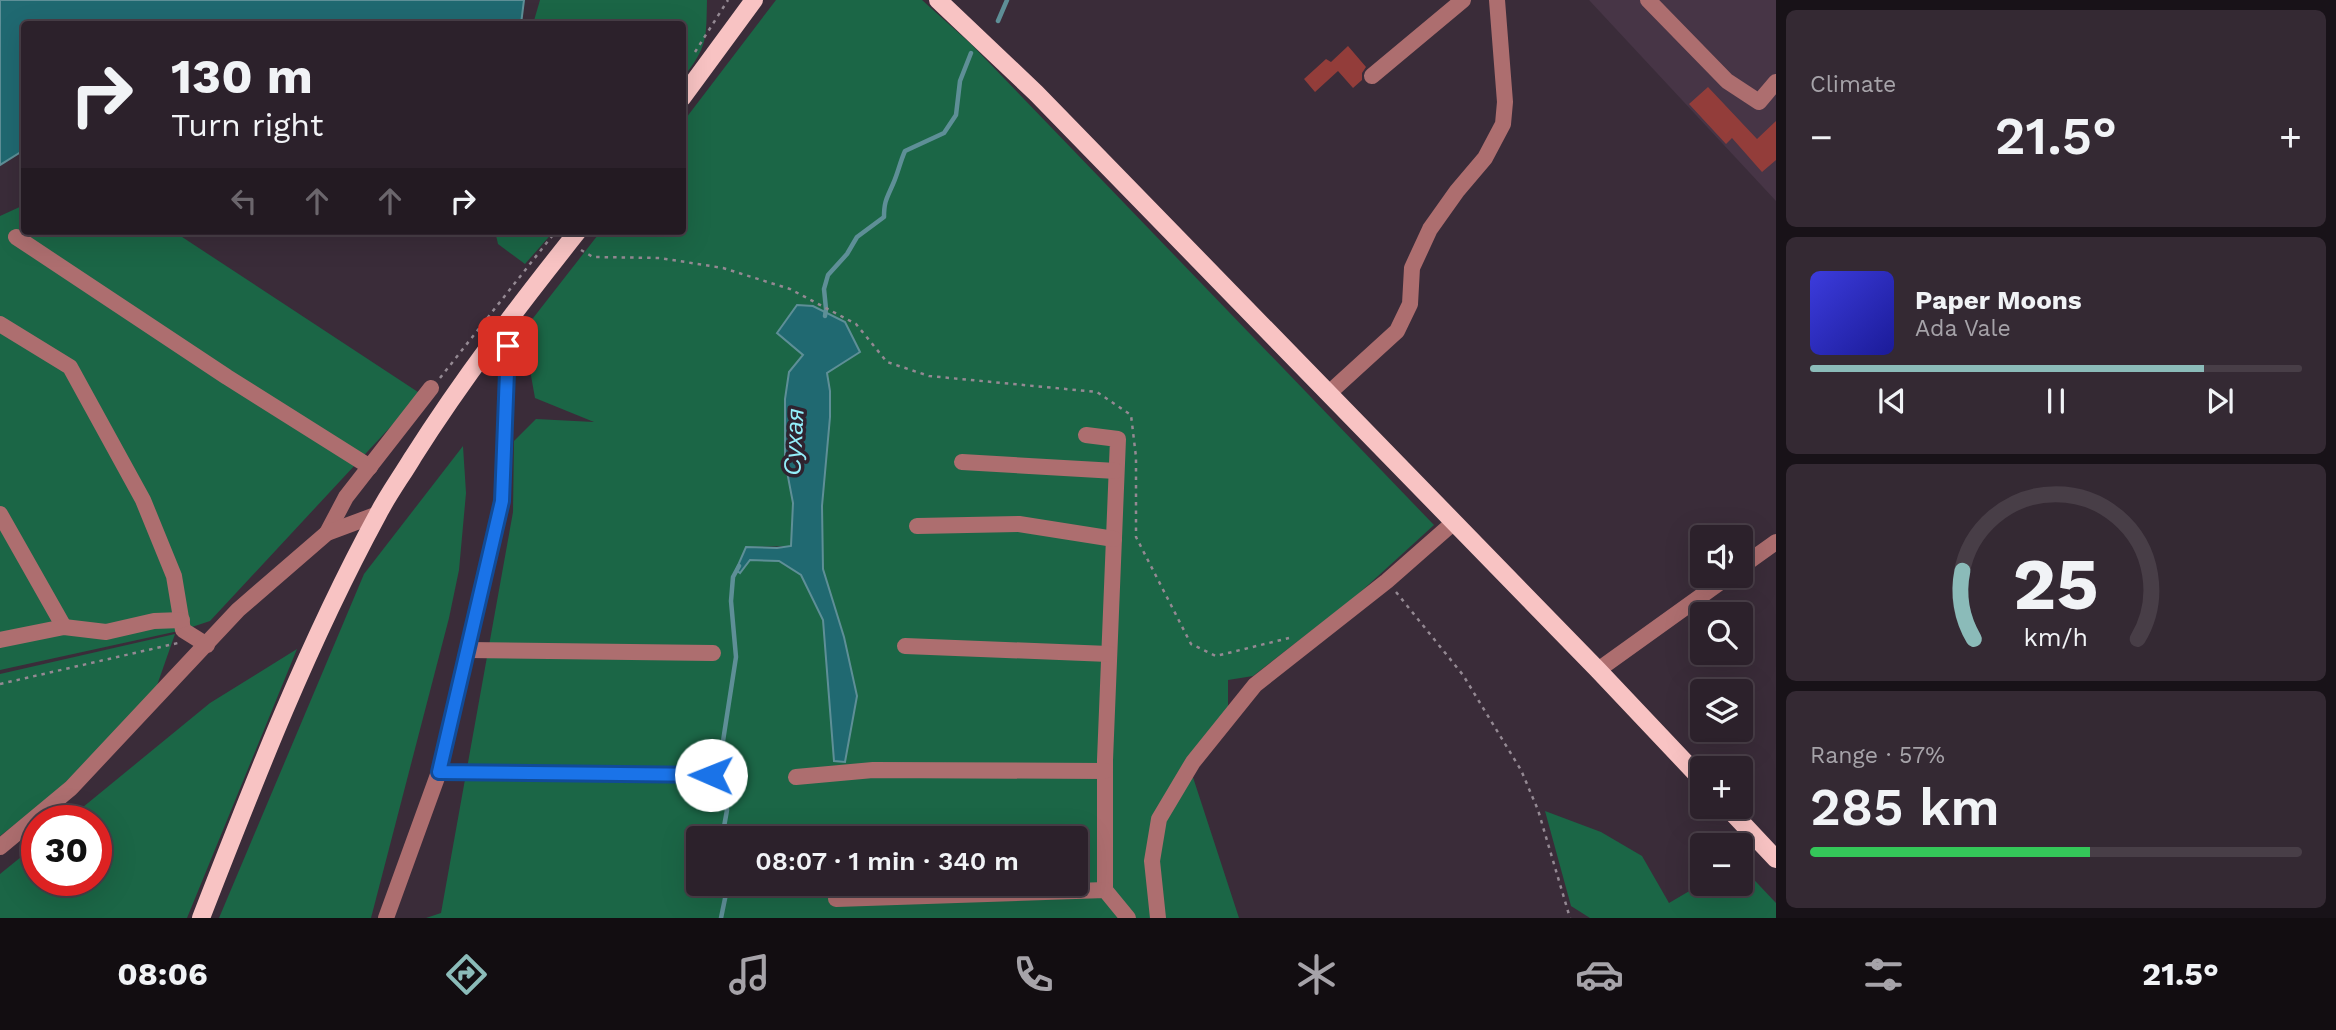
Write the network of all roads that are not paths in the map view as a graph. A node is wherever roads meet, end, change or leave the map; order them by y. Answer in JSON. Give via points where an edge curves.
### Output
{"nodes":[{"id":1,"x":754,"y":0,"type":"edge"},
{"id":2,"x":938,"y":0,"type":"edge"},
{"id":3,"x":1463,"y":0,"type":"edge"},
{"id":4,"x":1497,"y":0,"type":"edge"},
{"id":5,"x":1648,"y":0,"type":"edge"},
{"id":6,"x":1372,"y":76,"type":"dead end"},
{"id":7,"x":1776,"y":82,"type":"edge"},
{"id":8,"x":686,"y":93,"type":"edge"},
{"id":9,"x":568,"y":235,"type":"edge"},
{"id":10,"x":16,"y":237,"type":"dead end"},
{"id":11,"x":509,"y":320,"type":"junction"},
{"id":12,"x":0,"y":324,"type":"edge"},
{"id":13,"x":431,"y":388,"type":"road end"},
{"id":14,"x":1329,"y":393,"type":"junction"},
{"id":15,"x":1086,"y":435,"type":"dead end"},
{"id":16,"x":962,"y":462,"type":"dead end"},
{"id":17,"x":370,"y":467,"type":"junction"},
{"id":18,"x":1116,"y":471,"type":"junction"},
{"id":19,"x":378,"y":513,"type":"junction"},
{"id":20,"x":0,"y":514,"type":"edge"},
{"id":21,"x":1453,"y":523,"type":"junction"},
{"id":22,"x":916,"y":526,"type":"dead end"},
{"id":23,"x":327,"y":533,"type":"junction"},
{"id":24,"x":1114,"y":539,"type":"junction"},
{"id":25,"x":1776,"y":542,"type":"edge"},
{"id":26,"x":1753,"y":558,"type":"edge"},
{"id":27,"x":1712,"y":588,"type":"edge"},
{"id":28,"x":182,"y":620,"type":"junction"},
{"id":29,"x":64,"y":627,"type":"junction"},
{"id":30,"x":0,"y":640,"type":"edge"},
{"id":31,"x":202,"y":642,"type":"junction"},
{"id":32,"x":905,"y":646,"type":"dead end"},
{"id":33,"x":468,"y":650,"type":"junction"},
{"id":34,"x":713,"y":653,"type":"dead end"},
{"id":35,"x":1110,"y":654,"type":"junction"},
{"id":36,"x":1598,"y":670,"type":"junction"},
{"id":37,"x":1690,"y":767,"type":"edge"},
{"id":38,"x":1105,"y":771,"type":"junction"},
{"id":39,"x":439,"y":772,"type":"junction"},
{"id":40,"x":711,"y":775,"type":"dead end"},
{"id":41,"x":796,"y":777,"type":"dead end"},
{"id":42,"x":1738,"y":819,"type":"edge"},
{"id":43,"x":0,"y":847,"type":"edge"},
{"id":44,"x":1776,"y":859,"type":"edge"},
{"id":45,"x":1105,"y":890,"type":"junction"},
{"id":46,"x":836,"y":899,"type":"dead end"},
{"id":47,"x":1156,"y":917,"type":"edge"},
{"id":48,"x":201,"y":918,"type":"edge"},
{"id":49,"x":386,"y":918,"type":"edge"},
{"id":50,"x":1128,"y":918,"type":"edge"}],
"edges":[{"from":1,"to":8,"type":"main road"},
{"from":2,"to":14,"type":"main road","via":[[1036,93]]},
{"from":3,"to":6,"type":"street"},
{"from":4,"to":14,"type":"street","via":[[1503,124],[1485,158],[1430,229],[1412,268],[1410,304],[1397,331]]},
{"from":5,"to":7,"type":"street","via":[[1727,81],[1759,103]]},
{"from":9,"to":11,"type":"main road"},
{"from":10,"to":17,"type":"street"},
{"from":11,"to":19,"type":"main road","via":[[438,417]]},
{"from":11,"to":33,"type":"street","via":[[502,501]]},
{"from":12,"to":28,"type":"street","via":[[71,367],[142,500],[174,576]]},
{"from":13,"to":17,"type":"street"},
{"from":14,"to":21,"type":"main road"},
{"from":15,"to":18,"type":"street","via":[[1118,439]]},
{"from":16,"to":18,"type":"street"},
{"from":17,"to":23,"type":"street","via":[[346,497]]},
{"from":18,"to":24,"type":"street"},
{"from":19,"to":23,"type":"street"},
{"from":19,"to":48,"type":"main road","via":[[315,638]]},
{"from":20,"to":29,"type":"street"},
{"from":21,"to":36,"type":"main road"},
{"from":21,"to":47,"type":"street","via":[[1255,685],[1193,762],[1159,819],[1152,861]]},
{"from":22,"to":24,"type":"street","via":[[1018,524]]},
{"from":23,"to":31,"type":"street"},
{"from":24,"to":35,"type":"street"},
{"from":25,"to":26,"type":"street"},
{"from":27,"to":36,"type":"street"},
{"from":28,"to":29,"type":"street","via":[[106,632]]},
{"from":28,"to":31,"type":"street","via":[[183,630]]},
{"from":29,"to":30,"type":"street"},
{"from":31,"to":43,"type":"street","via":[[71,788]]},
{"from":32,"to":35,"type":"street"},
{"from":33,"to":34,"type":"street"},
{"from":33,"to":39,"type":"street"},
{"from":35,"to":38,"type":"street"},
{"from":36,"to":37,"type":"main road"},
{"from":38,"to":41,"type":"street","via":[[873,770]]},
{"from":38,"to":45,"type":"street"},
{"from":39,"to":40,"type":"street"},
{"from":39,"to":49,"type":"street"},
{"from":42,"to":44,"type":"main road"},
{"from":45,"to":46,"type":"street"},
{"from":45,"to":50,"type":"street"}]}
